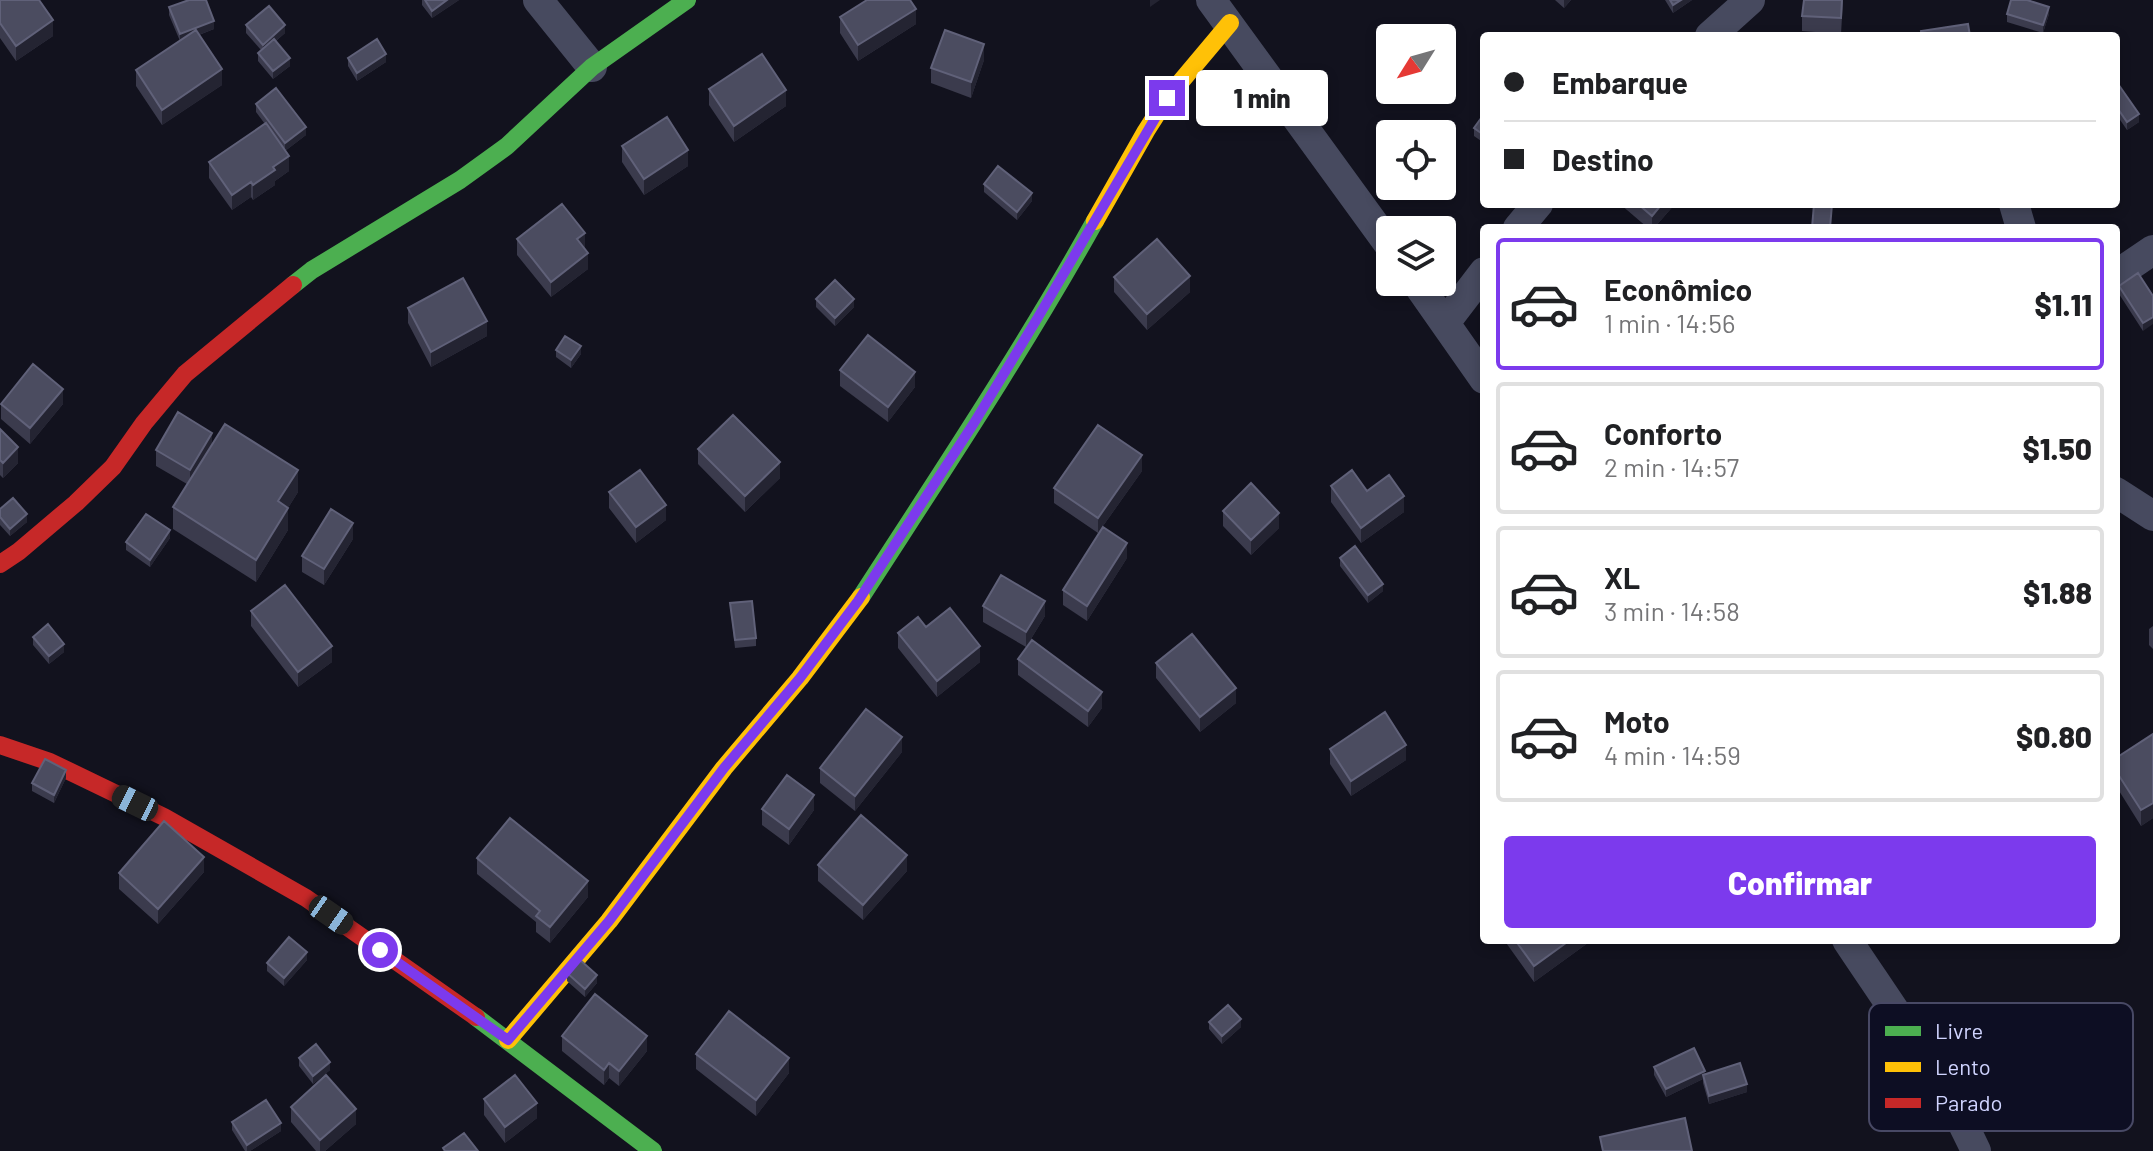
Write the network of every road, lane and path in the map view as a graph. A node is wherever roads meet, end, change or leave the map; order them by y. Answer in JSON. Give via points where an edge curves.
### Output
{"nodes":[{"id":1,"x":538,"y":0,"type":"edge"},
{"id":2,"x":687,"y":0,"type":"edge"},
{"id":3,"x":1211,"y":0,"type":"edge"},
{"id":4,"x":1750,"y":0,"type":"edge"},
{"id":5,"x":1230,"y":23,"type":"junction"},
{"id":6,"x":1714,"y":32,"type":"edge"},
{"id":7,"x":592,"y":67,"type":"junction"},
{"id":8,"x":1535,"y":208,"type":"edge"},
{"id":9,"x":1521,"y":224,"type":"edge"},
{"id":10,"x":1376,"y":226,"type":"edge"},
{"id":11,"x":2153,"y":250,"type":"edge"},
{"id":12,"x":2120,"y":272,"type":"edge"},
{"id":13,"x":1480,"y":277,"type":"edge"},
{"id":14,"x":1426,"y":296,"type":"edge"},
{"id":15,"x":1445,"y":323,"type":"junction"},
{"id":16,"x":1480,"y":373,"type":"edge"},
{"id":17,"x":2120,"y":495,"type":"edge"},
{"id":18,"x":2153,"y":516,"type":"edge"},
{"id":19,"x":0,"y":564,"type":"edge"},
{"id":20,"x":0,"y":745,"type":"edge"},
{"id":21,"x":1850,"y":944,"type":"edge"},
{"id":22,"x":1888,"y":1003,"type":"edge"},
{"id":23,"x":508,"y":1040,"type":"junction"},
{"id":24,"x":1967,"y":1131,"type":"edge"},
{"id":25,"x":653,"y":1151,"type":"edge"},
{"id":26,"x":1976,"y":1151,"type":"edge"}],
"edges":[{"from":1,"to":7,"type":"street"},
{"from":2,"to":7,"type":"street"},
{"from":3,"to":5,"type":"street"},
{"from":4,"to":6,"type":"street"},
{"from":5,"to":10,"type":"street"},
{"from":5,"to":23,"type":"street","via":[[1167,98],[974,423],[858,601],[609,921]]},
{"from":7,"to":19,"type":"street","via":[[507,146],[312,270],[195,365],[113,467]]},
{"from":8,"to":9,"type":"street"},
{"from":11,"to":12,"type":"street"},
{"from":13,"to":15,"type":"street"},
{"from":14,"to":15,"type":"street"},
{"from":15,"to":16,"type":"street"},
{"from":17,"to":18,"type":"street"},
{"from":20,"to":23,"type":"street","via":[[50,762],[164,817],[306,898]]},
{"from":21,"to":22,"type":"street"},
{"from":23,"to":25,"type":"street"},
{"from":24,"to":26,"type":"street"}]}
